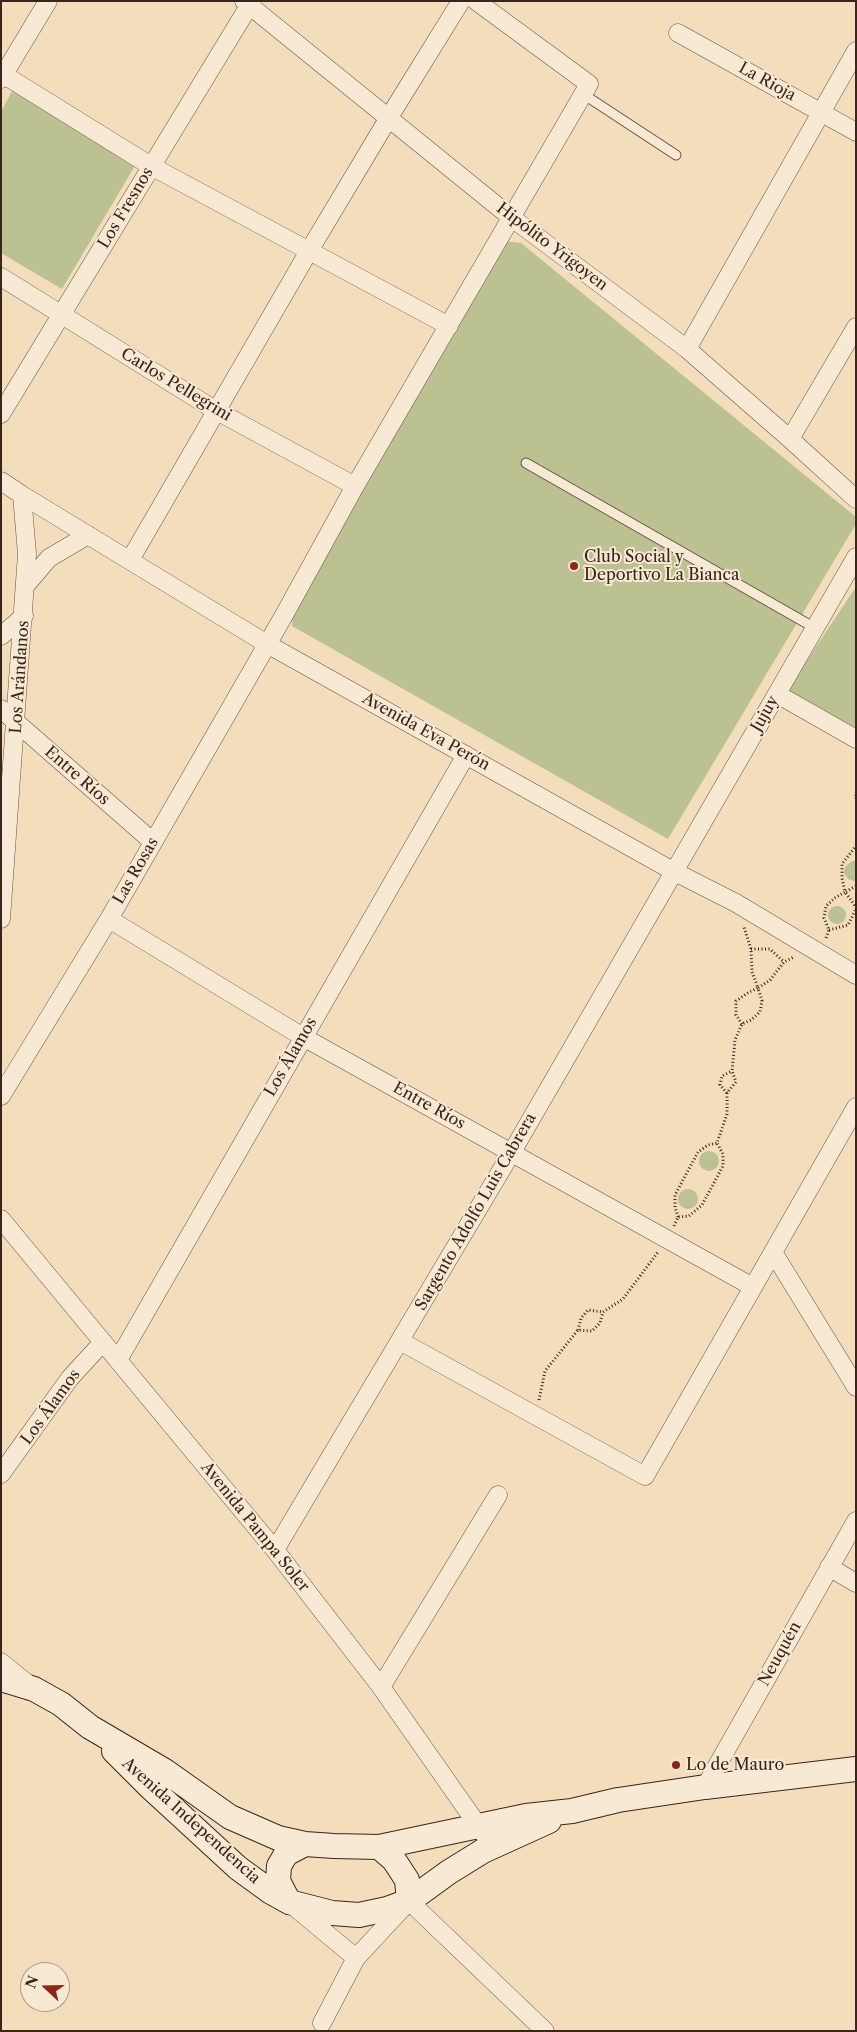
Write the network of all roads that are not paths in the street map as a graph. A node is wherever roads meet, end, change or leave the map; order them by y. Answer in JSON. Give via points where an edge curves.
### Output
{"nodes":[{"id":1,"x":48,"y":1,"type":"edge"},
{"id":2,"x":461,"y":1,"type":"edge"},
{"id":3,"x":476,"y":1,"type":"edge"},
{"id":4,"x":248,"y":3,"type":"edge"},
{"id":5,"x":678,"y":32,"type":"dead end"},
{"id":6,"x":856,"y":51,"type":"edge"},
{"id":7,"x":2,"y":76,"type":"edge"},
{"id":8,"x":586,"y":89,"type":"junction"},
{"id":9,"x":821,"y":112,"type":"junction"},
{"id":10,"x":388,"y":119,"type":"junction"},
{"id":11,"x":856,"y":132,"type":"edge"},
{"id":12,"x":676,"y":155,"type":"dead end"},
{"id":13,"x":151,"y":166,"type":"junction"},
{"id":14,"x":512,"y":218,"type":"junction"},
{"id":15,"x":309,"y":251,"type":"junction"},
{"id":16,"x":1,"y":277,"type":"edge"},
{"id":17,"x":62,"y":315,"type":"junction"},
{"id":18,"x":448,"y":326,"type":"junction"},
{"id":19,"x":856,"y":327,"type":"edge"},
{"id":20,"x":687,"y":349,"type":"junction"},
{"id":21,"x":215,"y":410,"type":"junction"},
{"id":22,"x":1,"y":414,"type":"edge"},
{"id":23,"x":790,"y":439,"type":"junction"},
{"id":24,"x":526,"y":463,"type":"dead end"},
{"id":25,"x":1,"y":480,"type":"edge"},
{"id":26,"x":355,"y":486,"type":"junction"},
{"id":27,"x":22,"y":495,"type":"junction"},
{"id":28,"x":856,"y":499,"type":"edge"},
{"id":29,"x":88,"y":535,"type":"junction"},
{"id":30,"x":856,"y":557,"type":"edge"},
{"id":31,"x":130,"y":560,"type":"junction"},
{"id":32,"x":26,"y":585,"type":"junction"},
{"id":33,"x":24,"y":616,"type":"junction"},
{"id":34,"x":815,"y":628,"type":"junction"},
{"id":35,"x":1,"y":636,"type":"edge"},
{"id":36,"x":267,"y":644,"type":"junction"},
{"id":37,"x":777,"y":694,"type":"junction"},
{"id":38,"x":1,"y":709,"type":"edge"},
{"id":39,"x":16,"y":724,"type":"junction"},
{"id":40,"x":856,"y":739,"type":"edge"},
{"id":41,"x":466,"y":755,"type":"junction"},
{"id":42,"x":153,"y":842,"type":"junction"},
{"id":43,"x":674,"y":870,"type":"junction"},
{"id":44,"x":1,"y":919,"type":"edge"},
{"id":45,"x":109,"y":919,"type":"junction"},
{"id":46,"x":856,"y":975,"type":"edge"},
{"id":47,"x":303,"y":1037,"type":"junction"},
{"id":48,"x":1,"y":1096,"type":"edge"},
{"id":49,"x":856,"y":1107,"type":"edge"},
{"id":50,"x":512,"y":1152,"type":"junction"},
{"id":51,"x":1,"y":1220,"type":"edge"},
{"id":52,"x":773,"y":1252,"type":"junction"},
{"id":53,"x":753,"y":1287,"type":"junction"},
{"id":54,"x":400,"y":1341,"type":"junction"},
{"id":55,"x":103,"y":1342,"type":"junction"},
{"id":56,"x":118,"y":1360,"type":"junction"},
{"id":57,"x":856,"y":1387,"type":"edge"},
{"id":58,"x":1,"y":1474,"type":"edge"},
{"id":59,"x":498,"y":1495,"type":"dead end"},
{"id":60,"x":856,"y":1521,"type":"edge"},
{"id":61,"x":275,"y":1550,"type":"junction"},
{"id":62,"x":829,"y":1567,"type":"junction"},
{"id":63,"x":856,"y":1583,"type":"edge"},
{"id":64,"x":1,"y":1662,"type":"edge"},
{"id":65,"x":1,"y":1679,"type":"edge"},
{"id":66,"x":381,"y":1687,"type":"junction"},
{"id":67,"x":34,"y":1689,"type":"junction"},
{"id":68,"x":90,"y":1727,"type":"junction"},
{"id":69,"x":856,"y":1769,"type":"edge"},
{"id":70,"x":705,"y":1787,"type":"junction"},
{"id":71,"x":572,"y":1811,"type":"junction"},
{"id":72,"x":479,"y":1827,"type":"junction"},
{"id":73,"x":305,"y":1844,"type":"junction"},
{"id":74,"x":379,"y":1847,"type":"junction"},
{"id":75,"x":493,"y":1847,"type":"junction"},
{"id":76,"x":409,"y":1901,"type":"junction"},
{"id":77,"x":289,"y":1902,"type":"junction"},
{"id":78,"x":356,"y":1958,"type":"junction"},
{"id":79,"x":322,"y":2023,"type":"dead end"},
{"id":80,"x":538,"y":2028,"type":"edge"}],
"edges":[{"from":1,"to":7,"type":"street"},
{"from":2,"to":10,"type":"street"},
{"from":3,"to":8,"type":"street"},
{"from":4,"to":10,"type":"street","name":"Hipólito Yrigoyen"},
{"from":4,"to":13,"type":"street","name":"Los Fresnos"},
{"from":5,"to":9,"type":"street","name":"La Rioja"},
{"from":6,"to":9,"type":"street"},
{"from":7,"to":13,"type":"street"},
{"from":8,"to":12,"type":"lane"},
{"from":8,"to":14,"type":"street","name":"Las Rosas"},
{"from":9,"to":11,"type":"street","name":"La Rioja"},
{"from":9,"to":20,"type":"street"},
{"from":10,"to":14,"type":"street","name":"Hipólito Yrigoyen"},
{"from":10,"to":15,"type":"street"},
{"from":13,"to":15,"type":"street"},
{"from":13,"to":17,"type":"street","name":"Los Fresnos"},
{"from":14,"to":18,"type":"street","name":"Las Rosas"},
{"from":14,"to":20,"type":"street","name":"Hipólito Yrigoyen"},
{"from":15,"to":18,"type":"street"},
{"from":15,"to":21,"type":"street"},
{"from":16,"to":17,"type":"street","name":"Carlos Pellegrini"},
{"from":17,"to":21,"type":"street","name":"Carlos Pellegrini"},
{"from":17,"to":22,"type":"street","name":"Los Fresnos"},
{"from":18,"to":26,"type":"street","name":"Las Rosas"},
{"from":19,"to":23,"type":"street"},
{"from":20,"to":23,"type":"street","name":"Hipólito Yrigoyen"},
{"from":21,"to":26,"type":"street","name":"Carlos Pellegrini"},
{"from":21,"to":31,"type":"street"},
{"from":23,"to":28,"type":"street","name":"Hipólito Yrigoyen"},
{"from":24,"to":34,"type":"lane"},
{"from":25,"to":27,"type":"street","name":"Avenida Eva Perón"},
{"from":26,"to":36,"type":"street","name":"Las Rosas"},
{"from":27,"to":29,"type":"street","name":"Avenida Eva Perón"},
{"from":27,"to":32,"type":"street","name":"Los Arándanos"},
{"from":29,"to":31,"type":"street","name":"Avenida Eva Perón"},
{"from":29,"to":32,"type":"street","via":[[49,558]]},
{"from":30,"to":34,"type":"street","name":"Jujuy"},
{"from":31,"to":36,"type":"street","name":"Avenida Eva Perón"},
{"from":32,"to":33,"type":"street","name":"Los Arándanos"},
{"from":33,"to":35,"type":"street"},
{"from":33,"to":39,"type":"street","name":"Los Arándanos"},
{"from":34,"to":37,"type":"street","name":"Jujuy"},
{"from":36,"to":41,"type":"street","name":"Avenida Eva Perón"},
{"from":36,"to":42,"type":"street","name":"Las Rosas"},
{"from":37,"to":40,"type":"street"},
{"from":37,"to":43,"type":"street","name":"Jujuy"},
{"from":38,"to":39,"type":"street","name":"Entre Ríos"},
{"from":39,"to":42,"type":"street","name":"Entre Ríos"},
{"from":39,"to":44,"type":"street","name":"Los Arándanos"},
{"from":41,"to":43,"type":"street","name":"Avenida Eva Perón"},
{"from":41,"to":47,"type":"street","name":"Los Álamos"},
{"from":42,"to":45,"type":"street","name":"Las Rosas"},
{"from":43,"to":46,"type":"street","name":"Avenida Eva Perón"},
{"from":43,"to":50,"type":"street","name":"Sargento Adolfo Luis Cabrera"},
{"from":45,"to":47,"type":"street","name":"Entre Ríos"},
{"from":45,"to":48,"type":"street","name":"Las Rosas"},
{"from":47,"to":50,"type":"street","name":"Entre Ríos"},
{"from":47,"to":56,"type":"street","name":"Los Álamos"},
{"from":49,"to":52,"type":"street"},
{"from":50,"to":53,"type":"street","name":"Entre Ríos"},
{"from":50,"to":54,"type":"street","name":"Sargento Adolfo Luis Cabrera"},
{"from":51,"to":55,"type":"street","name":"Avenida Pampa Soler"},
{"from":52,"to":53,"type":"street"},
{"from":52,"to":57,"type":"street"},
{"from":53,"to":54,"type":"street","via":[[645,1476]]},
{"from":54,"to":61,"type":"street","name":"Sargento Adolfo Luis Cabrera"},
{"from":55,"to":56,"type":"street","name":"Avenida Pampa Soler"},
{"from":55,"to":58,"type":"street","name":"Los Álamos","via":[[70,1378]]},
{"from":56,"to":61,"type":"street","name":"Avenida Pampa Soler"},
{"from":59,"to":66,"type":"street"},
{"from":60,"to":62,"type":"street","name":"Neuquén"},
{"from":61,"to":66,"type":"street","name":"Avenida Pampa Soler"},
{"from":62,"to":63,"type":"street"},
{"from":62,"to":70,"type":"street","name":"Neuquén"},
{"from":64,"to":67,"type":"street"},
{"from":65,"to":67,"type":"main road","name":"Avenida Independencia"},
{"from":66,"to":72,"type":"street","name":"Avenida Pampa Soler"},
{"from":67,"to":68,"type":"main road","name":"Avenida Independencia","via":[[61,1704]]},
{"from":68,"to":73,"type":"main road","name":"Avenida Independencia","via":[[165,1771],[230,1817],[278,1838]]},
{"from":68,"to":77,"type":"main road","name":"Avenida Independencia","via":[[238,1868]]},
{"from":69,"to":70,"type":"main road","name":"Avenida Independencia"},
{"from":70,"to":71,"type":"main road","name":"Avenida Independencia","via":[[618,1800]]},
{"from":71,"to":72,"type":"main road","name":"Avenida Independencia","via":[[526,1816]]},
{"from":71,"to":75,"type":"main road","name":"Avenida Independencia"},
{"from":72,"to":74,"type":"main road","name":"Avenida Independencia"},
{"from":72,"to":75,"type":"street","name":"Avenida Pampa Soler"},
{"from":73,"to":74,"type":"main road","name":"Avenida Independencia"},
{"from":73,"to":77,"type":"main road","via":[[286,1854],[279,1866],[278,1881]]},
{"from":74,"to":76,"type":"main road","via":[[394,1860],[406,1880]]},
{"from":75,"to":76,"type":"main road","name":"Avenida Independencia","via":[[449,1872]]},
{"from":76,"to":77,"type":"main road","name":"Avenida Independencia","via":[[359,1915],[332,1913]]},
{"from":76,"to":78,"type":"street"},
{"from":76,"to":80,"type":"street"},
{"from":77,"to":78,"type":"street"},
{"from":78,"to":79,"type":"street"}]}
